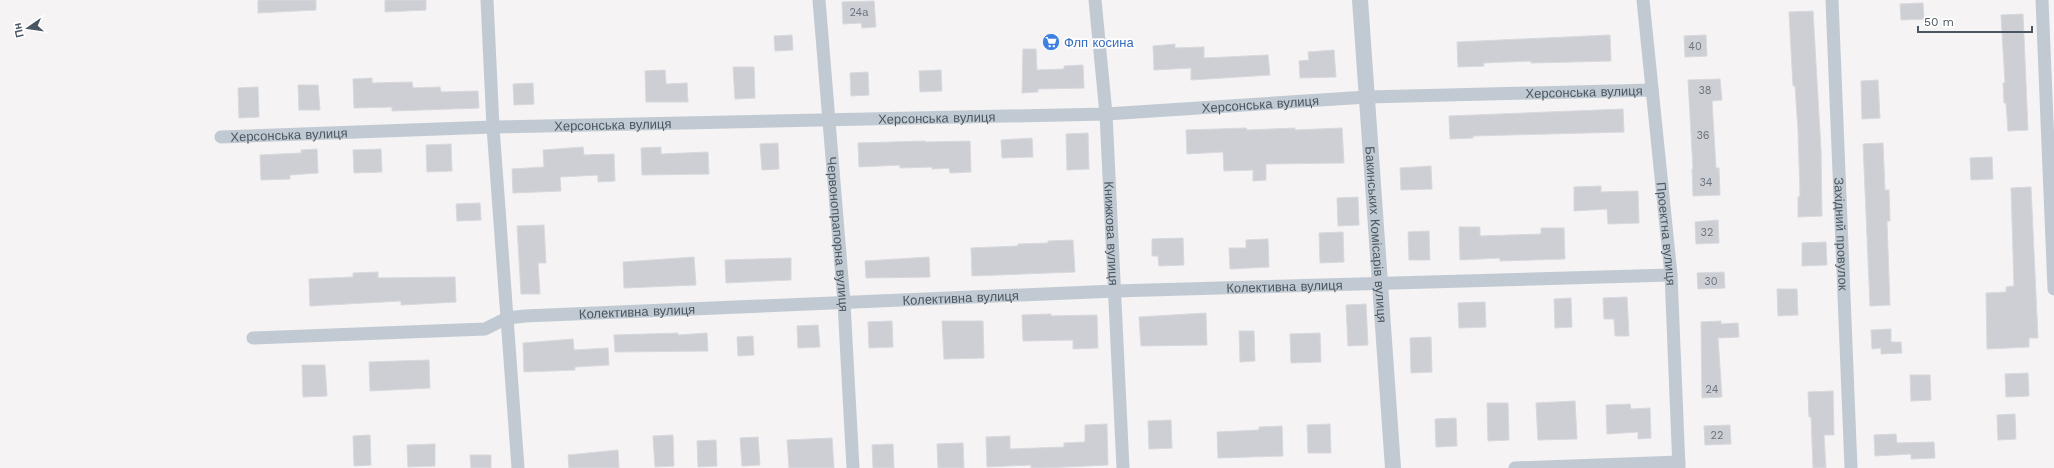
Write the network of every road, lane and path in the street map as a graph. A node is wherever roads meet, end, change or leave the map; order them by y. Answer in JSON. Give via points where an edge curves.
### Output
{"nodes":[{"id":1,"x":487,"y":0,"type":"edge"},
{"id":2,"x":819,"y":0,"type":"edge"},
{"id":3,"x":1095,"y":0,"type":"edge"},
{"id":4,"x":1360,"y":0,"type":"edge"},
{"id":5,"x":1643,"y":0,"type":"edge"},
{"id":6,"x":1832,"y":0,"type":"edge"},
{"id":7,"x":2042,"y":0,"type":"edge"},
{"id":8,"x":1652,"y":90,"type":"junction"},
{"id":9,"x":1367,"y":98,"type":"junction"},
{"id":10,"x":1106,"y":114,"type":"junction"},
{"id":11,"x":828,"y":118,"type":"junction"},
{"id":12,"x":493,"y":127,"type":"junction"},
{"id":13,"x":221,"y":137,"type":"dead end"},
{"id":14,"x":1671,"y":276,"type":"junction"},
{"id":15,"x":1380,"y":283,"type":"junction"},
{"id":16,"x":2054,"y":289,"type":"edge"},
{"id":17,"x":1114,"y":291,"type":"junction"},
{"id":18,"x":844,"y":302,"type":"junction"},
{"id":19,"x":507,"y":318,"type":"junction"},
{"id":20,"x":253,"y":338,"type":"dead end"},
{"id":21,"x":1679,"y":465,"type":"edge"},
{"id":22,"x":518,"y":468,"type":"edge"},
{"id":23,"x":853,"y":468,"type":"edge"},
{"id":24,"x":1123,"y":468,"type":"edge"},
{"id":25,"x":1393,"y":468,"type":"edge"},
{"id":26,"x":1515,"y":468,"type":"edge"},
{"id":27,"x":1851,"y":468,"type":"edge"}],
"edges":[{"from":1,"to":12,"type":"street"},
{"from":2,"to":11,"type":"street","name":"Червонопрапорна вулиця"},
{"from":3,"to":10,"type":"street","name":"Книжкова вулиця"},
{"from":4,"to":9,"type":"street","name":"Бакинських Комісарів вулиця"},
{"from":5,"to":8,"type":"street","name":"Проектна вулиця"},
{"from":6,"to":27,"type":"street","name":"Західний провулок"},
{"from":7,"to":16,"type":"street"},
{"from":8,"to":9,"type":"street","name":"Херсонська вулиця"},
{"from":8,"to":14,"type":"street","name":"Проектна вулиця"},
{"from":9,"to":10,"type":"street","name":"Херсонська вулиця"},
{"from":9,"to":15,"type":"street","name":"Бакинських Комісарів вулиця"},
{"from":10,"to":11,"type":"street","name":"Херсонська вулиця"},
{"from":10,"to":17,"type":"street","name":"Книжкова вулиця"},
{"from":11,"to":12,"type":"street","name":"Херсонська вулиця"},
{"from":11,"to":18,"type":"street","name":"Червонопрапорна вулиця"},
{"from":12,"to":13,"type":"street","name":"Херсонська вулиця"},
{"from":12,"to":19,"type":"street"},
{"from":14,"to":15,"type":"street","name":"Колективна вулиця"},
{"from":14,"to":21,"type":"street","name":"Проектна вулиця"},
{"from":15,"to":17,"type":"street","name":"Колективна вулиця"},
{"from":15,"to":25,"type":"street","name":"Бакинських Комісарів вулиця"},
{"from":17,"to":18,"type":"street","name":"Колективна вулиця"},
{"from":17,"to":24,"type":"street","name":"Книжкова вулиця"},
{"from":18,"to":19,"type":"street","name":"Колективна вулиця"},
{"from":18,"to":23,"type":"street","name":"Червонопрапорна вулиця"},
{"from":19,"to":20,"type":"street","name":"Колективна вулиця","via":[[485,329]]},
{"from":19,"to":22,"type":"street"},
{"from":21,"to":26,"type":"street"}]}
